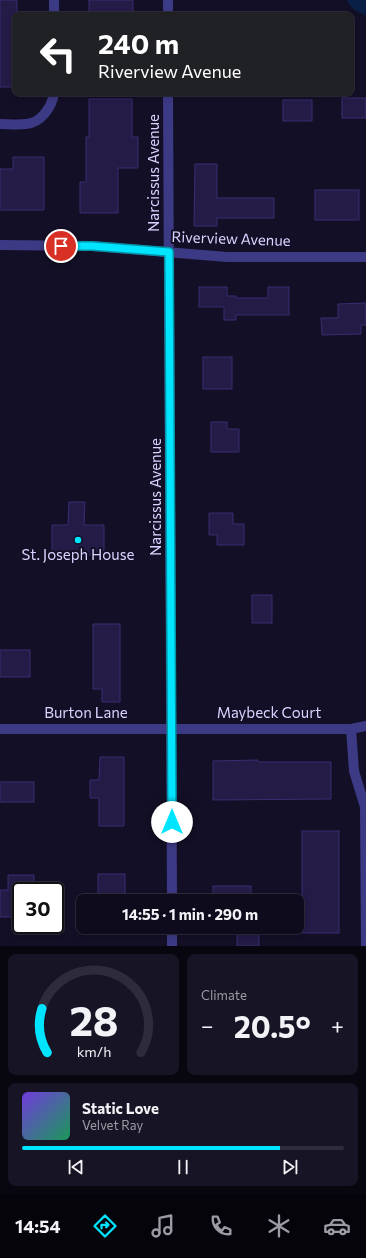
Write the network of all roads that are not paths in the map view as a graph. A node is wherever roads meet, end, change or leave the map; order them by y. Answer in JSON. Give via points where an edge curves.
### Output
{"nodes":[{"id":1,"x":54,"y":0,"type":"edge"},
{"id":2,"x":168,"y":0,"type":"edge"},
{"id":3,"x":54,"y":12,"type":"edge"},
{"id":4,"x":168,"y":12,"type":"edge"},
{"id":5,"x":53,"y":96,"type":"edge"},
{"id":6,"x":168,"y":96,"type":"edge"},
{"id":7,"x":0,"y":124,"type":"edge"},
{"id":8,"x":0,"y":245,"type":"edge"},
{"id":9,"x":169,"y":252,"type":"junction"},
{"id":10,"x":366,"y":256,"type":"edge"},
{"id":11,"x":366,"y":726,"type":"edge"},
{"id":12,"x":172,"y":728,"type":"junction"},
{"id":13,"x":0,"y":729,"type":"edge"},
{"id":14,"x":351,"y":729,"type":"junction"},
{"id":15,"x":365,"y":805,"type":"edge"},
{"id":16,"x":172,"y":894,"type":"edge"},
{"id":17,"x":172,"y":934,"type":"edge"},
{"id":18,"x":172,"y":946,"type":"edge"},
{"id":19,"x":366,"y":946,"type":"edge"}],
"edges":[{"from":1,"to":3,"type":"street"},
{"from":2,"to":4,"type":"street"},
{"from":5,"to":7,"type":"street","via":[[48,110],[41,118],[28,124]]},
{"from":6,"to":9,"type":"street","name":"Narcissus Avenue"},
{"from":8,"to":9,"type":"street","name":"Riverview Avenue","via":[[92,246]]},
{"from":9,"to":10,"type":"street","name":"Riverview Avenue","via":[[227,257]]},
{"from":9,"to":12,"type":"street","name":"Narcissus Avenue"},
{"from":11,"to":14,"type":"street","name":"Maybeck Court"},
{"from":12,"to":13,"type":"street","name":"Burton Lane"},
{"from":12,"to":14,"type":"street","name":"Maybeck Court"},
{"from":12,"to":16,"type":"street","name":"Narcissus Avenue"},
{"from":14,"to":15,"type":"street","via":[[354,771]]},
{"from":15,"to":19,"type":"street"},
{"from":17,"to":18,"type":"street"}]}
